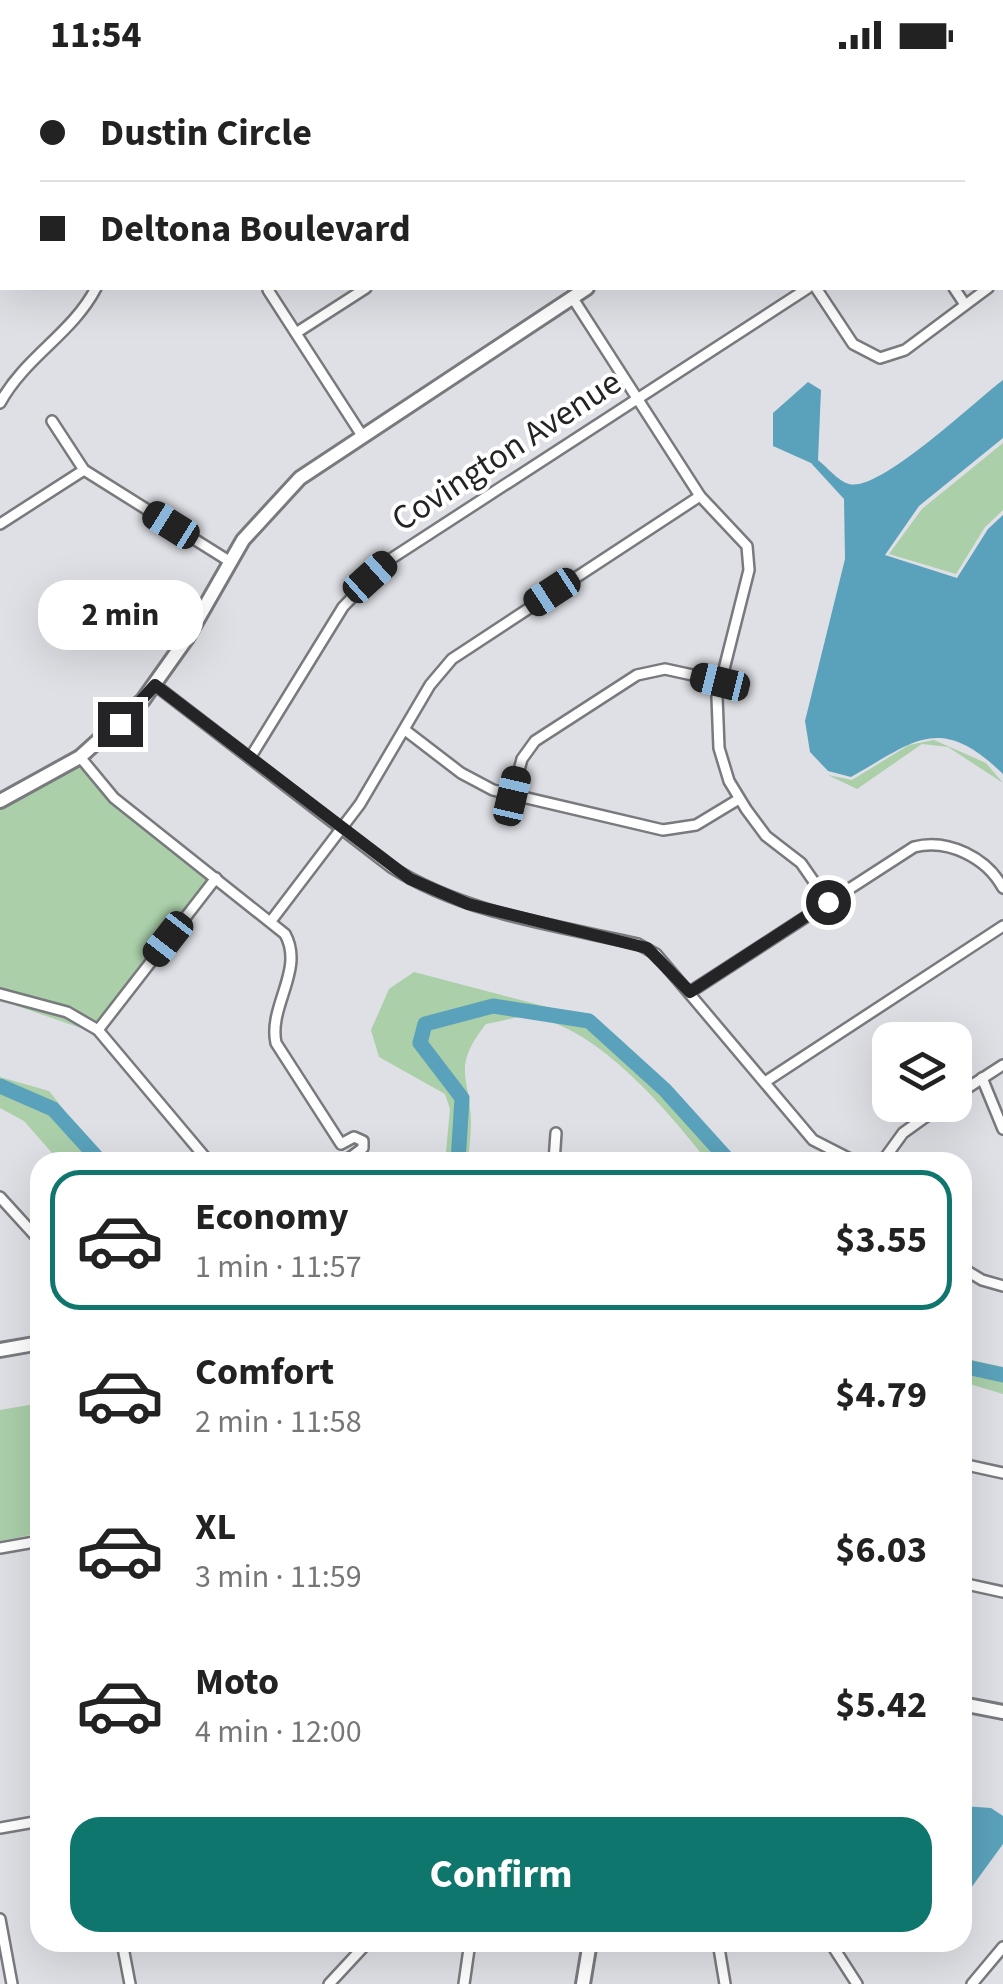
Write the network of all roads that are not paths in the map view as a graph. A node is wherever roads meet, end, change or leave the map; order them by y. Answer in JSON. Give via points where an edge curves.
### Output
{"nodes":[{"id":1,"x":95,"y":290,"type":"edge"},
{"id":2,"x":268,"y":290,"type":"edge"},
{"id":3,"x":363,"y":290,"type":"edge"},
{"id":4,"x":584,"y":290,"type":"edge"},
{"id":5,"x":809,"y":290,"type":"edge"},
{"id":6,"x":813,"y":290,"type":"edge"},
{"id":7,"x":955,"y":290,"type":"edge"},
{"id":8,"x":985,"y":290,"type":"edge"},
{"id":9,"x":572,"y":297,"type":"junction"},
{"id":10,"x":964,"y":303,"type":"junction"},
{"id":11,"x":296,"y":333,"type":"junction"},
{"id":12,"x":637,"y":398,"type":"junction"},
{"id":13,"x":0,"y":402,"type":"edge"},
{"id":14,"x":52,"y":421,"type":"dead end"},
{"id":15,"x":361,"y":434,"type":"junction"},
{"id":16,"x":84,"y":470,"type":"junction"},
{"id":17,"x":700,"y":496,"type":"junction"},
{"id":18,"x":0,"y":524,"type":"edge"},
{"id":19,"x":229,"y":561,"type":"junction"},
{"id":20,"x":720,"y":682,"type":"junction"},
{"id":21,"x":155,"y":685,"type":"junction"},
{"id":22,"x":404,"y":730,"type":"junction"},
{"id":23,"x":80,"y":758,"type":"junction"},
{"id":24,"x":250,"y":758,"type":"junction"},
{"id":25,"x":512,"y":796,"type":"junction"},
{"id":26,"x":739,"y":798,"type":"junction"},
{"id":27,"x":0,"y":802,"type":"edge"},
{"id":28,"x":342,"y":829,"type":"junction"},
{"id":29,"x":216,"y":878,"type":"junction"},
{"id":30,"x":1003,"y":888,"type":"edge"},
{"id":31,"x":828,"y":902,"type":"junction"},
{"id":32,"x":271,"y":921,"type":"junction"},
{"id":33,"x":1003,"y":926,"type":"edge"},
{"id":34,"x":690,"y":992,"type":"junction"},
{"id":35,"x":0,"y":994,"type":"edge"},
{"id":36,"x":98,"y":1030,"type":"junction"},
{"id":37,"x":1003,"y":1065,"type":"edge"},
{"id":38,"x":982,"y":1078,"type":"junction"},
{"id":39,"x":765,"y":1082,"type":"junction"},
{"id":40,"x":972,"y":1085,"type":"edge"},
{"id":41,"x":918,"y":1122,"type":"edge"},
{"id":42,"x":1003,"y":1129,"type":"edge"},
{"id":43,"x":556,"y":1134,"type":"dead end"},
{"id":44,"x":201,"y":1152,"type":"edge"},
{"id":45,"x":358,"y":1152,"type":"edge"},
{"id":46,"x":555,"y":1152,"type":"edge"},
{"id":47,"x":836,"y":1152,"type":"edge"},
{"id":48,"x":889,"y":1152,"type":"edge"},
{"id":49,"x":0,"y":1197,"type":"edge"},
{"id":50,"x":30,"y":1230,"type":"edge"},
{"id":51,"x":972,"y":1274,"type":"edge"},
{"id":52,"x":1003,"y":1286,"type":"edge"},
{"id":53,"x":30,"y":1346,"type":"edge"},
{"id":54,"x":0,"y":1350,"type":"edge"},
{"id":55,"x":972,"y":1466,"type":"edge"},
{"id":56,"x":1003,"y":1473,"type":"edge"},
{"id":57,"x":30,"y":1543,"type":"edge"},
{"id":58,"x":0,"y":1548,"type":"edge"},
{"id":59,"x":972,"y":1585,"type":"edge"},
{"id":60,"x":1003,"y":1592,"type":"edge"},
{"id":61,"x":972,"y":1706,"type":"edge"},
{"id":62,"x":1003,"y":1712,"type":"edge"},
{"id":63,"x":30,"y":1823,"type":"edge"},
{"id":64,"x":0,"y":1828,"type":"edge"},
{"id":65,"x":0,"y":1918,"type":"edge"},
{"id":66,"x":1003,"y":1946,"type":"edge"},
{"id":67,"x":124,"y":1952,"type":"edge"},
{"id":68,"x":359,"y":1952,"type":"edge"},
{"id":69,"x":469,"y":1952,"type":"edge"},
{"id":70,"x":589,"y":1952,"type":"edge"},
{"id":71,"x":720,"y":1952,"type":"edge"},
{"id":72,"x":836,"y":1952,"type":"edge"},
{"id":73,"x":12,"y":1984,"type":"edge"},
{"id":74,"x":130,"y":1984,"type":"edge"},
{"id":75,"x":329,"y":1984,"type":"edge"},
{"id":76,"x":464,"y":1984,"type":"edge"},
{"id":77,"x":584,"y":1984,"type":"edge"},
{"id":78,"x":725,"y":1984,"type":"edge"},
{"id":79,"x":857,"y":1984,"type":"edge"},
{"id":80,"x":972,"y":1984,"type":"edge"}],
"edges":[{"from":1,"to":13,"type":"street"},
{"from":2,"to":11,"type":"street"},
{"from":3,"to":11,"type":"street"},
{"from":4,"to":9,"type":"main road"},
{"from":5,"to":12,"type":"street","name":"Covington Avenue"},
{"from":6,"to":10,"type":"street","via":[[852,344],[880,358],[905,350]]},
{"from":7,"to":10,"type":"street"},
{"from":8,"to":10,"type":"street"},
{"from":9,"to":12,"type":"street"},
{"from":9,"to":15,"type":"main road"},
{"from":11,"to":15,"type":"street"},
{"from":12,"to":17,"type":"street"},
{"from":12,"to":24,"type":"street","name":"Covington Avenue","via":[[370,577],[330,626]]},
{"from":14,"to":16,"type":"street"},
{"from":15,"to":19,"type":"main road","via":[[279,498]]},
{"from":16,"to":18,"type":"street"},
{"from":16,"to":19,"type":"street"},
{"from":17,"to":20,"type":"street","via":[[749,554]]},
{"from":17,"to":22,"type":"street","via":[[464,649],[430,685]]},
{"from":19,"to":21,"type":"main road"},
{"from":20,"to":25,"type":"street","via":[[665,669],[637,676],[535,741],[522,759]]},
{"from":20,"to":26,"type":"street","via":[[716,733]]},
{"from":21,"to":23,"type":"main road"},
{"from":21,"to":24,"type":"street"},
{"from":22,"to":25,"type":"street","via":[[461,774]]},
{"from":22,"to":28,"type":"street"},
{"from":23,"to":27,"type":"main road"},
{"from":23,"to":29,"type":"street","via":[[114,798]]},
{"from":24,"to":28,"type":"street"},
{"from":25,"to":26,"type":"street","via":[[674,831]]},
{"from":26,"to":31,"type":"street","via":[[766,836],[801,862]]},
{"from":28,"to":32,"type":"street"},
{"from":28,"to":34,"type":"street","via":[[401,873],[449,898],[647,948]]},
{"from":29,"to":32,"type":"street"},
{"from":29,"to":36,"type":"street"},
{"from":30,"to":31,"type":"street","via":[[984,864],[934,844],[906,850]]},
{"from":31,"to":34,"type":"street"},
{"from":32,"to":45,"type":"street","via":[[288,940],[292,957],[274,1026],[276,1043],[341,1144],[354,1137],[363,1141]]},
{"from":33,"to":39,"type":"street"},
{"from":34,"to":39,"type":"street"},
{"from":35,"to":36,"type":"street","via":[[67,1012]]},
{"from":36,"to":44,"type":"street"},
{"from":37,"to":38,"type":"street"},
{"from":38,"to":40,"type":"street"},
{"from":38,"to":42,"type":"street"},
{"from":39,"to":47,"type":"street","via":[[813,1140]]},
{"from":41,"to":48,"type":"street"},
{"from":43,"to":46,"type":"street"},
{"from":49,"to":50,"type":"street"},
{"from":51,"to":52,"type":"street"},
{"from":53,"to":54,"type":"main road"},
{"from":55,"to":56,"type":"street"},
{"from":57,"to":58,"type":"street"},
{"from":59,"to":60,"type":"street"},
{"from":61,"to":62,"type":"main road"},
{"from":63,"to":64,"type":"street"},
{"from":65,"to":73,"type":"street"},
{"from":66,"to":80,"type":"street"},
{"from":67,"to":74,"type":"street"},
{"from":68,"to":75,"type":"street"},
{"from":69,"to":76,"type":"street"},
{"from":70,"to":77,"type":"main road"},
{"from":71,"to":78,"type":"street"},
{"from":72,"to":79,"type":"street"}]}
